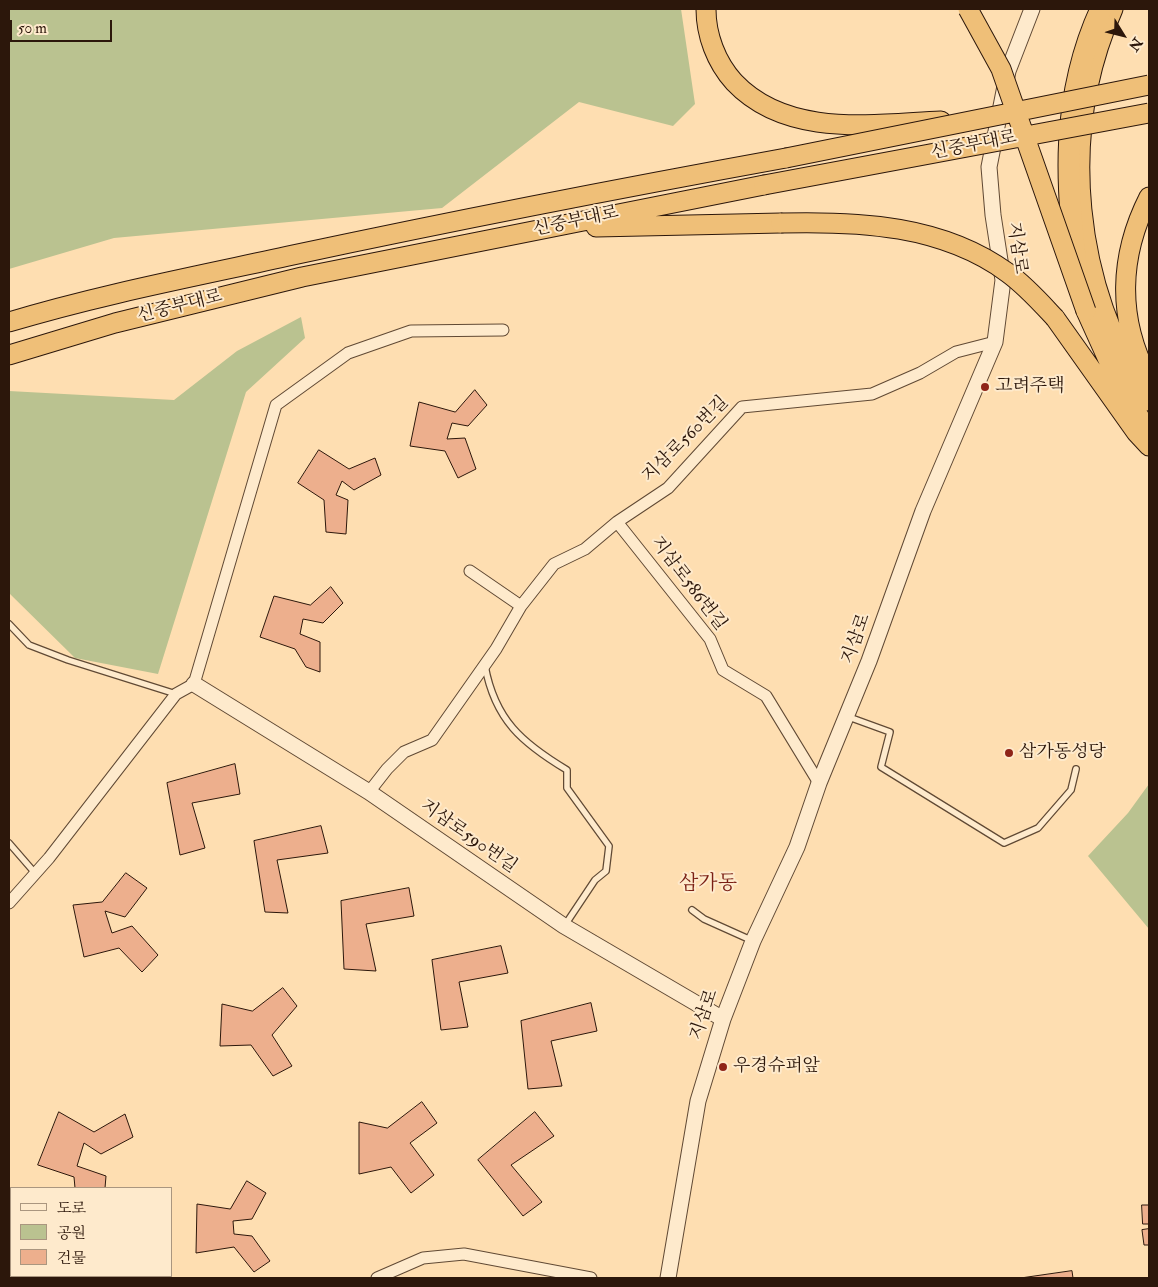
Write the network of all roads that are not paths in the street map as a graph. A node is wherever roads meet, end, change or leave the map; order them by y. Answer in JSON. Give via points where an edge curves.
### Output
{"nodes":[{"id":1,"x":706,"y":9,"type":"edge"},
{"id":2,"x":968,"y":9,"type":"edge"},
{"id":3,"x":1032,"y":9,"type":"edge"},
{"id":4,"x":1101,"y":9,"type":"edge"},
{"id":5,"x":1113,"y":9,"type":"edge"},
{"id":6,"x":1149,"y":84,"type":"edge"},
{"id":7,"x":1149,"y":113,"type":"edge"},
{"id":8,"x":970,"y":120,"type":"junction"},
{"id":9,"x":1149,"y":198,"type":"edge"},
{"id":10,"x":543,"y":229,"type":"junction"},
{"id":11,"x":1086,"y":312,"type":"junction"},
{"id":12,"x":9,"y":322,"type":"edge"},
{"id":13,"x":503,"y":330,"type":"dead end"},
{"id":14,"x":995,"y":342,"type":"junction"},
{"id":15,"x":9,"y":356,"type":"edge"},
{"id":16,"x":1149,"y":380,"type":"edge"},
{"id":17,"x":1149,"y":401,"type":"edge"},
{"id":18,"x":1149,"y":432,"type":"edge"},
{"id":19,"x":1149,"y":446,"type":"edge"},
{"id":20,"x":617,"y":522,"type":"junction"},
{"id":21,"x":470,"y":571,"type":"dead end"},
{"id":22,"x":521,"y":606,"type":"junction"},
{"id":23,"x":9,"y":624,"type":"edge"},
{"id":24,"x":484,"y":665,"type":"junction"},
{"id":25,"x":194,"y":684,"type":"junction"},
{"id":26,"x":176,"y":694,"type":"junction"},
{"id":27,"x":846,"y":716,"type":"junction"},
{"id":28,"x":1076,"y":769,"type":"dead end"},
{"id":29,"x":820,"y":783,"type":"junction"},
{"id":30,"x":369,"y":792,"type":"junction"},
{"id":31,"x":9,"y":844,"type":"edge"},
{"id":32,"x":35,"y":873,"type":"junction"},
{"id":33,"x":9,"y":903,"type":"edge"},
{"id":34,"x":692,"y":910,"type":"dead end"},
{"id":35,"x":564,"y":926,"type":"junction"},
{"id":36,"x":753,"y":940,"type":"junction"},
{"id":37,"x":723,"y":1019,"type":"junction"},
{"id":38,"x":377,"y":1278,"type":"edge"},
{"id":39,"x":591,"y":1278,"type":"edge"},
{"id":40,"x":668,"y":1278,"type":"edge"}],
"edges":[{"from":1,"to":8,"type":"highway","bridge":true,"via":[[707,28],[728,75],[763,105],[800,119],[862,124]]},
{"from":2,"to":11,"type":"highway","bridge":true,"via":[[1001,69]]},
{"from":3,"to":14,"type":"street","name":"지삼로","via":[[1008,71],[989,167],[992,215],[1003,280]]},
{"from":4,"to":11,"type":"highway","via":[[1086,40],[1074,87],[1067,173],[1073,244]]},
{"from":5,"to":17,"type":"highway","via":[[1094,65],[1082,118],[1080,184],[1084,232],[1091,274],[1103,311],[1116,344]]},
{"from":6,"to":8,"type":"highway","name":"신중부대로","bridge":true},
{"from":7,"to":10,"type":"highway","name":"신중부대로","bridge":true},
{"from":8,"to":12,"type":"highway","name":"신중부대로","bridge":true,"via":[[364,240],[163,283]]},
{"from":9,"to":16,"type":"highway","via":[[1137,222],[1127,258],[1125,287],[1128,325]]},
{"from":10,"to":15,"type":"highway","name":"신중부대로","via":[[302,277],[115,323]]},
{"from":10,"to":19,"type":"highway","bridge":true,"via":[[868,224],[906,229],[942,240],[977,254],[1008,272],[1030,291],[1055,318]]},
{"from":11,"to":18,"type":"highway","via":[[1114,374]]},
{"from":13,"to":25,"type":"street","via":[[410,330],[348,353],[276,405]]},
{"from":14,"to":20,"type":"street","name":"지삼로560번길","via":[[956,352],[920,373],[872,394],[742,407],[668,488]]},
{"from":14,"to":27,"type":"street","name":"지삼로","via":[[922,512]]},
{"from":20,"to":22,"type":"street","name":"지삼로560번길","via":[[585,549],[554,564]]},
{"from":20,"to":29,"type":"street","name":"지삼로586번길","via":[[710,639],[723,670],[766,696]]},
{"from":21,"to":22,"type":"street"},
{"from":22,"to":24,"type":"street","name":"지삼로560번길"},
{"from":23,"to":26,"type":"lane","via":[[29,644],[68,660]]},
{"from":24,"to":30,"type":"street","name":"지삼로560번길","via":[[432,740],[404,752]]},
{"from":24,"to":35,"type":"lane","via":[[490,691],[506,723],[535,750],[567,770],[567,788],[608,846],[606,871],[595,880]]},
{"from":25,"to":26,"type":"street"},
{"from":25,"to":30,"type":"street","name":"지삼로590번길"},
{"from":26,"to":32,"type":"street"},
{"from":27,"to":28,"type":"lane","via":[[890,732],[881,767],[1004,844],[1038,828],[1071,790]]},
{"from":27,"to":29,"type":"street","name":"지삼로"},
{"from":29,"to":36,"type":"street","name":"지삼로","via":[[797,847]]},
{"from":30,"to":35,"type":"street","name":"지삼로590번길"},
{"from":31,"to":32,"type":"lane"},
{"from":32,"to":33,"type":"street"},
{"from":34,"to":36,"type":"lane","via":[[704,919]]},
{"from":35,"to":37,"type":"street","name":"지삼로590번길"},
{"from":36,"to":37,"type":"street","name":"지삼로"},
{"from":37,"to":40,"type":"street","name":"지삼로","via":[[698,1101]]},
{"from":38,"to":39,"type":"street","via":[[424,1258],[464,1254]]}]}
